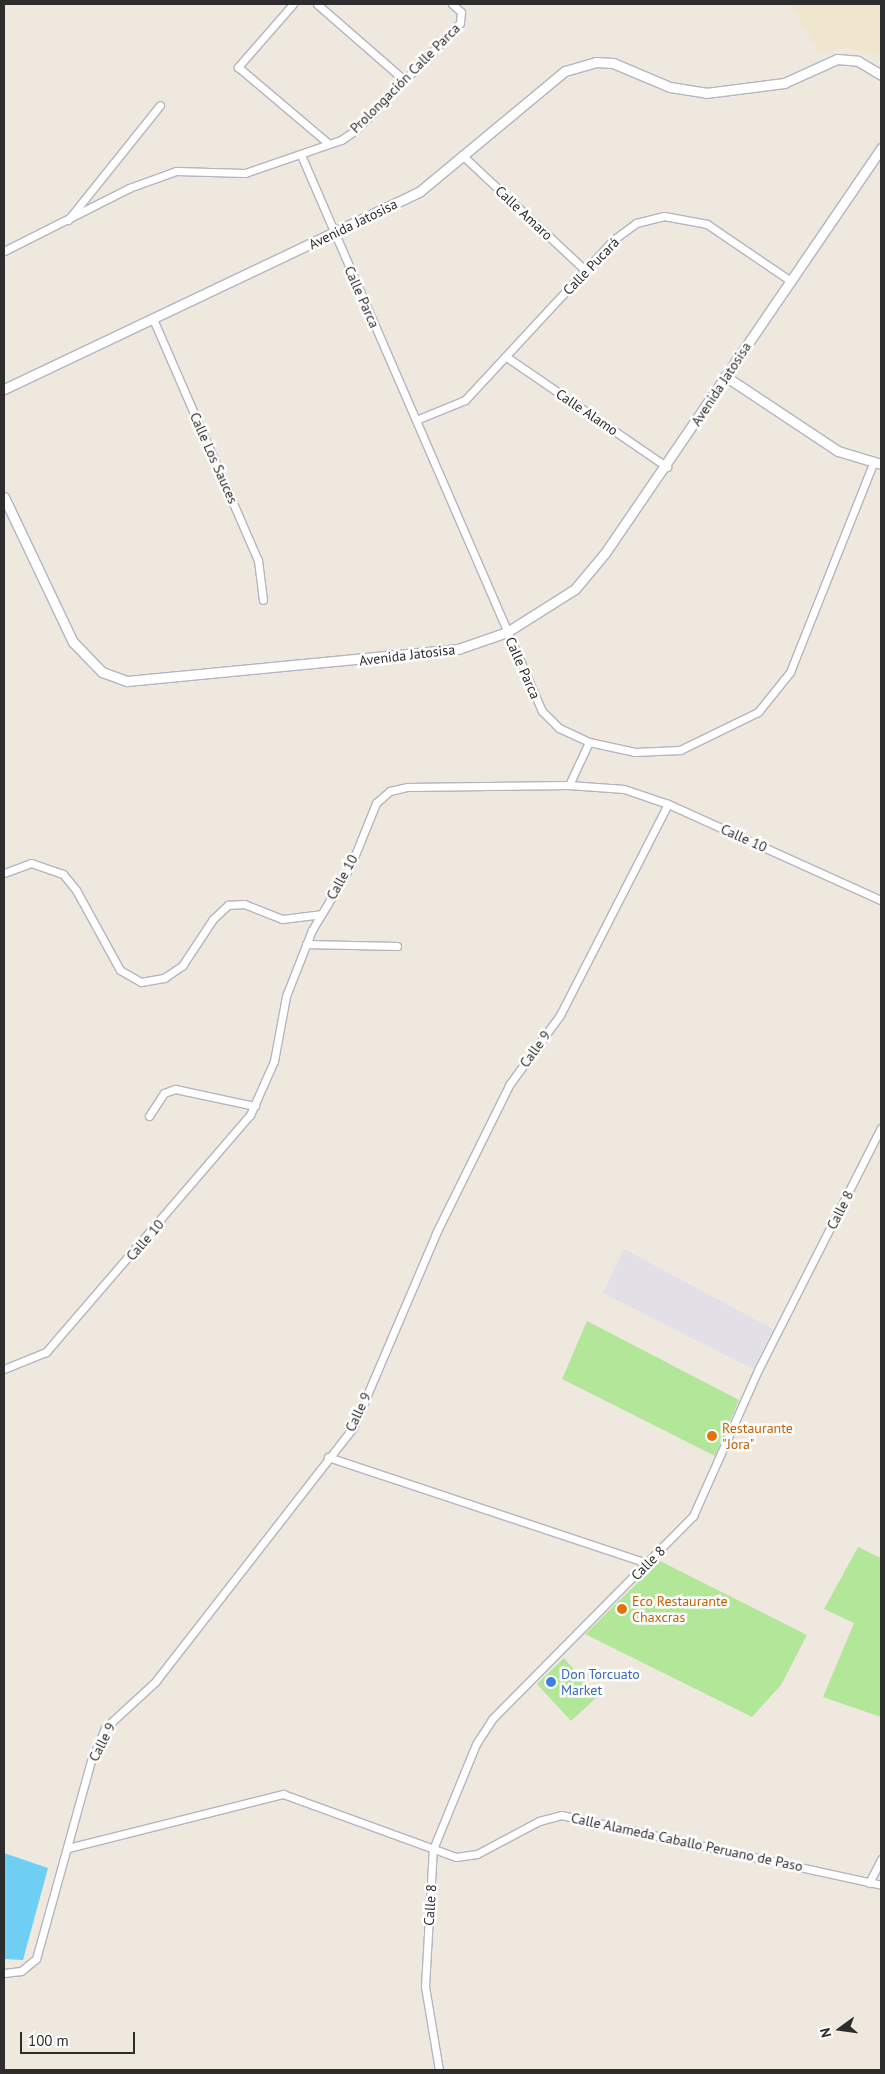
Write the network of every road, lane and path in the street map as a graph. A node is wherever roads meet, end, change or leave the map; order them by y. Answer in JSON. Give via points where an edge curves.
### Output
{"nodes":[{"id":1,"x":293,"y":4,"type":"edge"},
{"id":2,"x":317,"y":4,"type":"edge"},
{"id":3,"x":452,"y":4,"type":"edge"},
{"id":4,"x":881,"y":75,"type":"edge"},
{"id":5,"x":404,"y":80,"type":"junction"},
{"id":6,"x":160,"y":105,"type":"dead end"},
{"id":7,"x":329,"y":144,"type":"junction"},
{"id":8,"x":880,"y":152,"type":"edge"},
{"id":9,"x":301,"y":155,"type":"junction"},
{"id":10,"x":462,"y":155,"type":"junction"},
{"id":11,"x":67,"y":221,"type":"junction"},
{"id":12,"x":334,"y":233,"type":"junction"},
{"id":13,"x":4,"y":251,"type":"edge"},
{"id":14,"x":585,"y":270,"type":"junction"},
{"id":15,"x":791,"y":281,"type":"junction"},
{"id":16,"x":153,"y":319,"type":"junction"},
{"id":17,"x":508,"y":358,"type":"junction"},
{"id":18,"x":725,"y":376,"type":"junction"},
{"id":19,"x":4,"y":389,"type":"edge"},
{"id":20,"x":416,"y":420,"type":"junction"},
{"id":21,"x":877,"y":463,"type":"edge"},
{"id":22,"x":667,"y":467,"type":"junction"},
{"id":23,"x":4,"y":497,"type":"edge"},
{"id":24,"x":263,"y":600,"type":"dead end"},
{"id":25,"x":507,"y":632,"type":"junction"},
{"id":26,"x":589,"y":742,"type":"junction"},
{"id":27,"x":569,"y":785,"type":"junction"},
{"id":28,"x":668,"y":804,"type":"junction"},
{"id":29,"x":4,"y":873,"type":"edge"},
{"id":30,"x":881,"y":900,"type":"edge"},
{"id":31,"x":321,"y":914,"type":"junction"},
{"id":32,"x":306,"y":944,"type":"junction"},
{"id":33,"x":397,"y":946,"type":"dead end"},
{"id":34,"x":255,"y":1106,"type":"junction"},
{"id":35,"x":149,"y":1116,"type":"dead end"},
{"id":36,"x":881,"y":1128,"type":"edge"},
{"id":37,"x":4,"y":1369,"type":"edge"},
{"id":38,"x":328,"y":1458,"type":"junction"},
{"id":39,"x":649,"y":1564,"type":"junction"},
{"id":40,"x":68,"y":1848,"type":"junction"},
{"id":41,"x":433,"y":1849,"type":"junction"},
{"id":42,"x":881,"y":1859,"type":"edge"},
{"id":43,"x":869,"y":1882,"type":"junction"},
{"id":44,"x":881,"y":1885,"type":"edge"},
{"id":45,"x":4,"y":1973,"type":"edge"},
{"id":46,"x":439,"y":2070,"type":"edge"}],
"edges":[{"from":1,"to":7,"type":"street","via":[[238,67]]},
{"from":2,"to":5,"type":"street"},
{"from":3,"to":5,"type":"street","name":"Prolongación Calle Parca","via":[[461,12],[460,23]]},
{"from":4,"to":10,"type":"street","name":"Avenida Jatosisa","via":[[858,61],[837,59],[784,83],[706,93],[670,87],[613,63],[596,62],[557,76]]},
{"from":5,"to":7,"type":"street","name":"Prolongación Calle Parca","via":[[356,130]]},
{"from":6,"to":11,"type":"street"},
{"from":7,"to":9,"type":"street","name":"Prolongación Calle Parca"},
{"from":8,"to":15,"type":"street","name":"Avenida Jatosisa"},
{"from":9,"to":11,"type":"street","name":"Prolongación Calle Parca","via":[[234,175],[176,171],[129,188]]},
{"from":9,"to":12,"type":"street","name":"Calle Parca"},
{"from":10,"to":12,"type":"street","name":"Avenida Jatosisa","via":[[419,192]]},
{"from":10,"to":14,"type":"street","name":"Calle Amaro"},
{"from":11,"to":13,"type":"street","name":"Prolongación Calle Parca"},
{"from":12,"to":16,"type":"street","name":"Avenida Jatosisa"},
{"from":12,"to":20,"type":"street","name":"Calle Parca"},
{"from":14,"to":15,"type":"street","name":"Calle Pucará","via":[[636,223],[684,217],[706,224]]},
{"from":14,"to":17,"type":"street","name":"Calle Pucará"},
{"from":15,"to":18,"type":"street","name":"Avenida Jatosisa"},
{"from":16,"to":19,"type":"street","name":"Avenida Jatosisa"},
{"from":16,"to":24,"type":"street","name":"Calle Los Sauces","via":[[258,560]]},
{"from":17,"to":20,"type":"street","name":"Calle Pucará","via":[[465,400]]},
{"from":17,"to":22,"type":"street","name":"Calle Alamo"},
{"from":18,"to":21,"type":"street","via":[[838,451]]},
{"from":18,"to":22,"type":"street","name":"Avenida Jatosisa"},
{"from":20,"to":25,"type":"street","name":"Calle Parca"},
{"from":21,"to":26,"type":"street","name":"Calle Parca","via":[[790,672],[758,712],[680,750],[635,752]]},
{"from":22,"to":25,"type":"street","name":"Avenida Jatosisa","via":[[575,589]]},
{"from":23,"to":25,"type":"street","name":"Avenida Jatosisa","via":[[73,642],[102,672],[128,681],[458,649]]},
{"from":25,"to":26,"type":"street","name":"Calle Parca","via":[[545,716],[559,728]]},
{"from":26,"to":27,"type":"street"},
{"from":27,"to":28,"type":"street","name":"Calle 10","via":[[624,789]]},
{"from":27,"to":31,"type":"street","name":"Calle 10","via":[[407,787],[390,791],[376,803],[351,865]]},
{"from":28,"to":30,"type":"street","name":"Calle 10"},
{"from":28,"to":38,"type":"street","name":"Calle 9","via":[[560,1015],[509,1084],[436,1233],[358,1417]]},
{"from":29,"to":31,"type":"street","via":[[31,863],[62,874],[76,890],[120,970],[141,982],[164,978],[182,966],[213,919],[228,905],[244,904],[282,919]]},
{"from":31,"to":32,"type":"street","name":"Calle 10"},
{"from":32,"to":33,"type":"street"},
{"from":32,"to":34,"type":"street","name":"Calle 10","via":[[286,996],[274,1061]]},
{"from":34,"to":35,"type":"street","via":[[175,1089],[164,1093]]},
{"from":34,"to":37,"type":"street","name":"Calle 10","via":[[46,1352]]},
{"from":36,"to":39,"type":"street","name":"Calle 8","via":[[759,1368],[698,1506]]},
{"from":38,"to":39,"type":"street"},
{"from":38,"to":40,"type":"street","name":"Calle 9","via":[[154,1682],[105,1728],[91,1761]]},
{"from":39,"to":41,"type":"street","name":"Calle 8","via":[[483,1731]]},
{"from":40,"to":41,"type":"street","name":"Calle Alameda Caballo Peruano de Paso","via":[[283,1794]]},
{"from":40,"to":45,"type":"street","name":"Calle 9","via":[[36,1959],[29,1968]]},
{"from":41,"to":43,"type":"street","name":"Calle Alameda Caballo Peruano de Paso","via":[[467,1857],[539,1821],[561,1815]]},
{"from":41,"to":46,"type":"street","name":"Calle 8","via":[[426,1986]]},
{"from":42,"to":43,"type":"street"},
{"from":43,"to":44,"type":"street","name":"Calle Alameda Caballo Peruano de Paso"}]}
